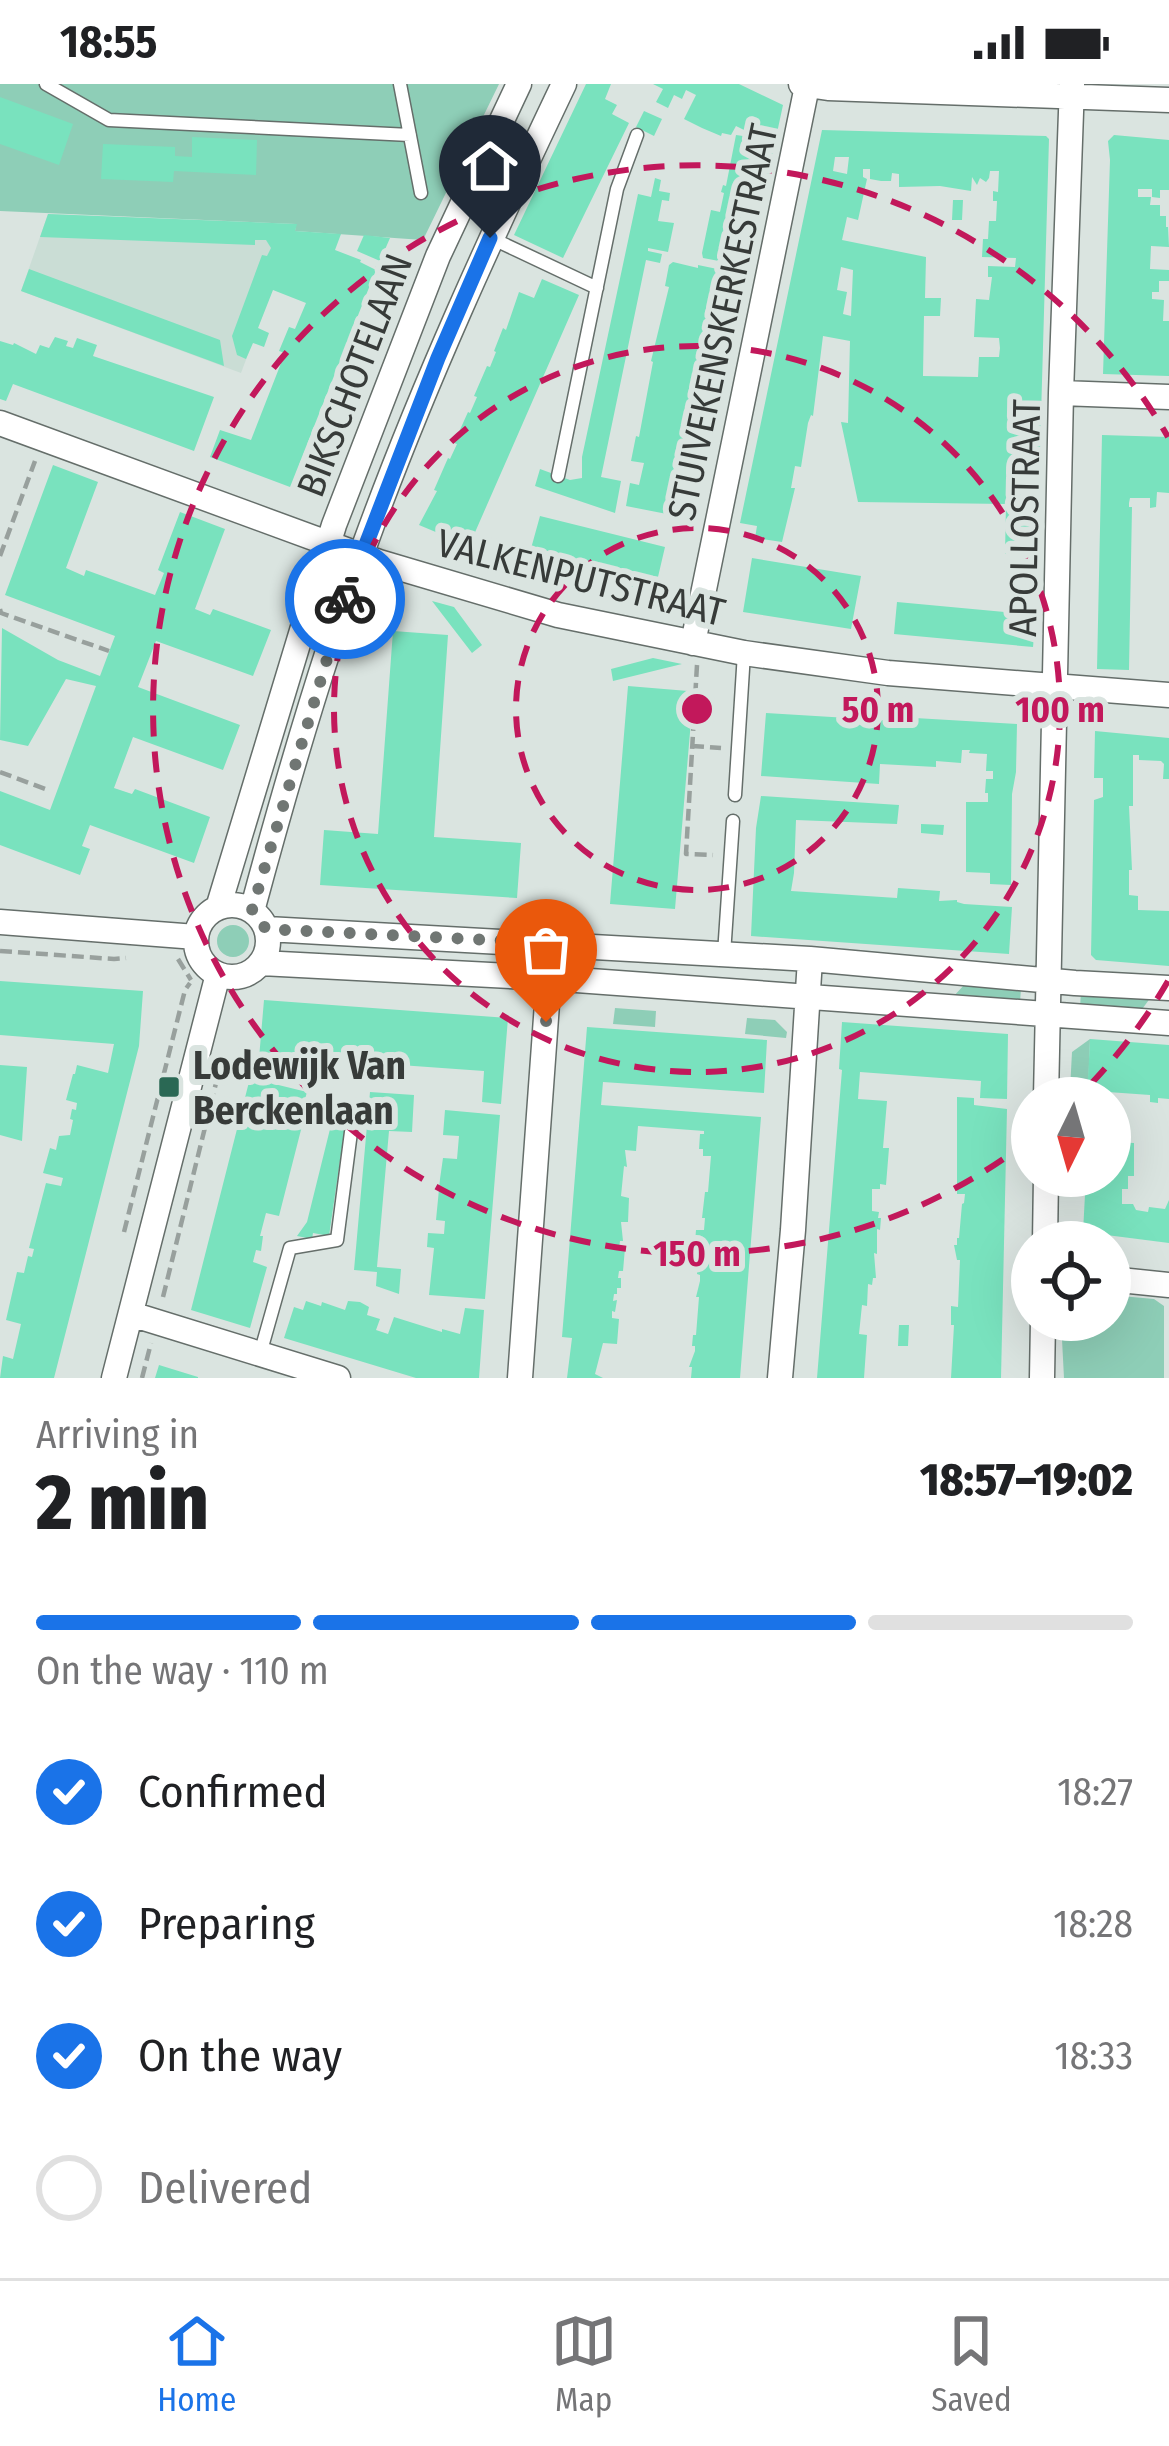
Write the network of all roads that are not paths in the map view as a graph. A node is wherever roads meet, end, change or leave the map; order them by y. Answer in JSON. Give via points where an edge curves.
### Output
{"nodes":[{"id":1,"x":46,"y":84,"type":"edge"},
{"id":2,"x":400,"y":84,"type":"edge"},
{"id":3,"x":519,"y":84,"type":"edge"},
{"id":4,"x":564,"y":84,"type":"edge"},
{"id":5,"x":804,"y":85,"type":"edge"},
{"id":6,"x":920,"y":87,"type":"edge"},
{"id":7,"x":1071,"y":90,"type":"edge"},
{"id":8,"x":1169,"y":100,"type":"edge"},
{"id":9,"x":410,"y":135,"type":"junction"},
{"id":10,"x":637,"y":135,"type":"dead end"},
{"id":11,"x":422,"y":193,"type":"dead end"},
{"id":12,"x":490,"y":238,"type":"junction"},
{"id":13,"x":597,"y":288,"type":"junction"},
{"id":14,"x":1061,"y":394,"type":"junction"},
{"id":15,"x":1169,"y":397,"type":"edge"},
{"id":16,"x":0,"y":423,"type":"edge"},
{"id":17,"x":558,"y":476,"type":"dead end"},
{"id":18,"x":330,"y":543,"type":"junction"},
{"id":19,"x":361,"y":555,"type":"junction"},
{"id":20,"x":695,"y":652,"type":"junction"},
{"id":21,"x":744,"y":653,"type":"junction"},
{"id":22,"x":1057,"y":687,"type":"junction"},
{"id":23,"x":1169,"y":695,"type":"edge"},
{"id":24,"x":735,"y":795,"type":"dead end"},
{"id":25,"x":733,"y":821,"type":"dead end"},
{"id":26,"x":218,"y":908,"type":"junction"},
{"id":27,"x":259,"y":920,"type":"junction"},
{"id":28,"x":0,"y":922,"type":"edge"},
{"id":29,"x":196,"y":937,"type":"junction"},
{"id":30,"x":552,"y":943,"type":"junction"},
{"id":31,"x":724,"y":954,"type":"junction"},
{"id":32,"x":810,"y":959,"type":"junction"},
{"id":33,"x":261,"y":963,"type":"junction"},
{"id":34,"x":218,"y":974,"type":"junction"},
{"id":35,"x":549,"y":978,"type":"junction"},
{"id":36,"x":1048,"y":980,"type":"junction"},
{"id":37,"x":1169,"y":988,"type":"edge"},
{"id":38,"x":808,"y":996,"type":"junction"},
{"id":39,"x":1047,"y":1015,"type":"junction"},
{"id":40,"x":1169,"y":1023,"type":"edge"},
{"id":41,"x":1046,"y":1077,"type":"edge"},
{"id":42,"x":351,"y":1132,"type":"dead end"},
{"id":43,"x":1131,"y":1281,"type":"edge"},
{"id":44,"x":1169,"y":1285,"type":"edge"},
{"id":45,"x":130,"y":1314,"type":"junction"},
{"id":46,"x":1043,"y":1341,"type":"edge"},
{"id":47,"x":260,"y":1354,"type":"junction"},
{"id":48,"x":114,"y":1378,"type":"edge"},
{"id":49,"x":338,"y":1378,"type":"edge"},
{"id":50,"x":520,"y":1378,"type":"edge"},
{"id":51,"x":780,"y":1378,"type":"edge"},
{"id":52,"x":1042,"y":1378,"type":"edge"}],
"edges":[{"from":1,"to":9,"type":"lane","via":[[109,120]]},
{"from":2,"to":9,"type":"lane"},
{"from":3,"to":18,"type":"street","name":"BIKSCHOTELAAN","via":[[438,256]]},
{"from":4,"to":12,"type":"street","name":"BIKSCHOTELAAN"},
{"from":5,"to":6,"type":"street"},
{"from":5,"to":20,"type":"street","name":"STUIVEKENSKERKESTRAAT"},
{"from":6,"to":7,"type":"street"},
{"from":7,"to":8,"type":"street"},
{"from":7,"to":14,"type":"street","name":"APOLLOSTRAAT"},
{"from":9,"to":11,"type":"lane"},
{"from":10,"to":13,"type":"lane"},
{"from":12,"to":13,"type":"lane"},
{"from":12,"to":19,"type":"street","name":"BIKSCHOTELAAN"},
{"from":13,"to":17,"type":"lane"},
{"from":14,"to":15,"type":"street"},
{"from":14,"to":22,"type":"street","name":"APOLLOSTRAAT"},
{"from":16,"to":18,"type":"street","name":"VALKENPUTSTRAAT"},
{"from":18,"to":19,"type":"street","name":"VALKENPUTSTRAAT"},
{"from":18,"to":26,"type":"street","name":"BIKSCHOTELAAN"},
{"from":19,"to":20,"type":"street","name":"VALKENPUTSTRAAT"},
{"from":19,"to":27,"type":"street","name":"BIKSCHOTELAAN"},
{"from":20,"to":21,"type":"street","name":"VALKENPUTSTRAAT"},
{"from":21,"to":22,"type":"street","name":"VALKENPUTSTRAAT"},
{"from":21,"to":24,"type":"lane"},
{"from":22,"to":23,"type":"street","name":"VALKENPUTSTRAAT"},
{"from":22,"to":36,"type":"street","name":"APOLLOSTRAAT"},
{"from":25,"to":31,"type":"lane"},
{"from":26,"to":27,"type":"street","via":[[241,906]]},
{"from":26,"to":29,"type":"street","name":"BIKSCHOTELAAN"},
{"from":27,"to":30,"type":"street"},
{"from":27,"to":33,"type":"street","name":"BIKSCHOTELAAN"},
{"from":28,"to":29,"type":"street"},
{"from":29,"to":34,"type":"street","via":[[200,956]]},
{"from":30,"to":31,"type":"street"},
{"from":30,"to":35,"type":"street"},
{"from":31,"to":32,"type":"street"},
{"from":32,"to":36,"type":"street"},
{"from":32,"to":38,"type":"street"},
{"from":33,"to":34,"type":"street","via":[[245,975]]},
{"from":33,"to":35,"type":"street"},
{"from":34,"to":45,"type":"street"},
{"from":35,"to":38,"type":"street"},
{"from":35,"to":50,"type":"street"},
{"from":36,"to":37,"type":"street"},
{"from":36,"to":39,"type":"street","name":"APOLLOSTRAAT"},
{"from":38,"to":39,"type":"street"},
{"from":38,"to":51,"type":"street"},
{"from":39,"to":40,"type":"street"},
{"from":39,"to":41,"type":"street","name":"APOLLOSTRAAT"},
{"from":42,"to":47,"type":"lane","via":[[337,1240],[290,1249]]},
{"from":43,"to":44,"type":"street"},
{"from":45,"to":47,"type":"street"},
{"from":45,"to":48,"type":"street"},
{"from":46,"to":52,"type":"street"},
{"from":47,"to":49,"type":"street"}]}
